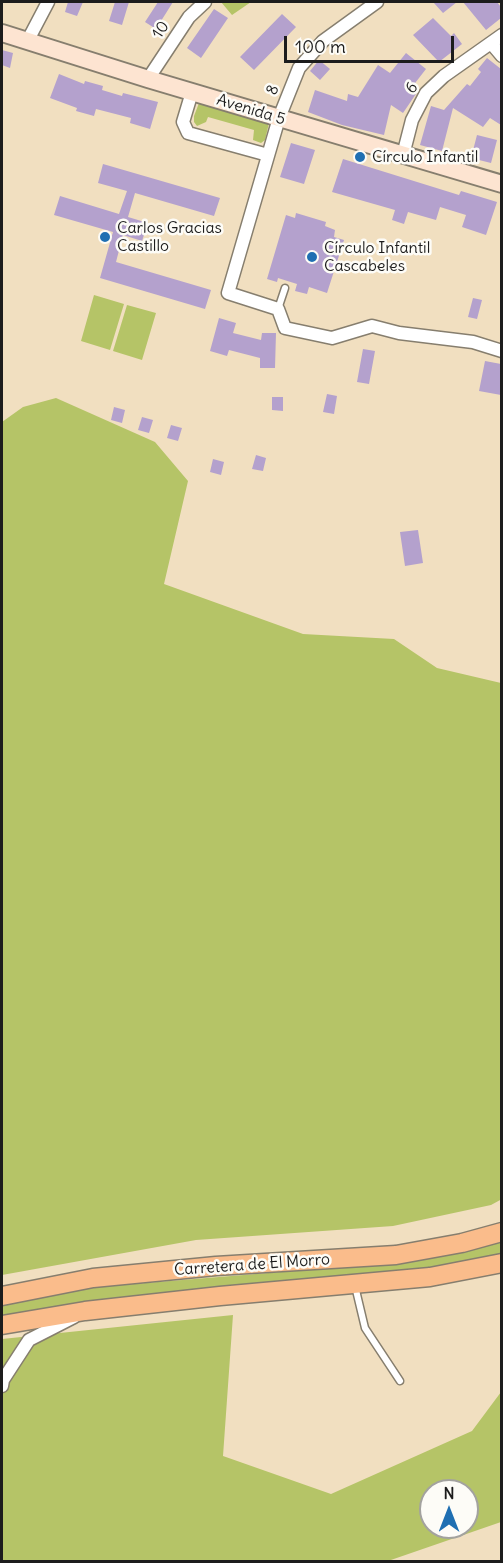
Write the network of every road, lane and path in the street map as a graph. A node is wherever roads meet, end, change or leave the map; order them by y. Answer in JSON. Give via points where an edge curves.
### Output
{"nodes":[{"id":1,"x":48,"y":2,"type":"edge"},
{"id":2,"x":205,"y":2,"type":"edge"},
{"id":3,"x":377,"y":2,"type":"edge"},
{"id":4,"x":2,"y":33,"type":"edge"},
{"id":5,"x":496,"y":39,"type":"edge"},
{"id":6,"x":28,"y":40,"type":"junction"},
{"id":7,"x":501,"y":56,"type":"edge"},
{"id":8,"x":148,"y":79,"type":"junction"},
{"id":9,"x":192,"y":92,"type":"junction"},
{"id":10,"x":279,"y":118,"type":"junction"},
{"id":11,"x":268,"y":155,"type":"junction"},
{"id":12,"x":403,"y":155,"type":"junction"},
{"id":13,"x":501,"y":184,"type":"edge"},
{"id":14,"x":285,"y":288,"type":"dead end"},
{"id":15,"x":278,"y":309,"type":"junction"},
{"id":16,"x":501,"y":351,"type":"edge"},
{"id":17,"x":501,"y":1232,"type":"edge"},
{"id":18,"x":501,"y":1263,"type":"edge"},
{"id":19,"x":216,"y":1266,"type":"junction"},
{"id":20,"x":354,"y":1285,"type":"junction"},
{"id":21,"x":2,"y":1296,"type":"edge"},
{"id":22,"x":220,"y":1296,"type":"junction"},
{"id":23,"x":85,"y":1311,"type":"junction"},
{"id":24,"x":2,"y":1325,"type":"edge"},
{"id":25,"x":400,"y":1381,"type":"dead end"},
{"id":26,"x":2,"y":1386,"type":"edge"}],
"edges":[{"from":1,"to":6,"type":"street"},
{"from":2,"to":8,"type":"street","name":"10","via":[[189,17]]},
{"from":3,"to":10,"type":"street","name":"8","via":[[323,41],[299,69]]},
{"from":4,"to":6,"type":"street","name":"Avenida 5"},
{"from":5,"to":7,"type":"street"},
{"from":5,"to":12,"type":"street","name":"6","via":[[426,93],[412,120]]},
{"from":6,"to":8,"type":"street","name":"Avenida 5"},
{"from":8,"to":9,"type":"street","name":"Avenida 5"},
{"from":9,"to":10,"type":"street","name":"Avenida 5"},
{"from":9,"to":11,"type":"street","via":[[183,122],[188,133]]},
{"from":10,"to":11,"type":"street","name":"8"},
{"from":10,"to":12,"type":"street","name":"Avenida 5"},
{"from":11,"to":15,"type":"street","name":"8","via":[[228,293]]},
{"from":12,"to":13,"type":"street","name":"Avenida 5"},
{"from":14,"to":15,"type":"lane"},
{"from":15,"to":16,"type":"street","via":[[285,328],[332,338],[372,326],[473,342]]},
{"from":17,"to":19,"type":"main road","name":"Carretera de El Morro","via":[[396,1255]]},
{"from":18,"to":20,"type":"main road","name":"Carretera de El Morro","via":[[430,1277]]},
{"from":19,"to":21,"type":"main road","name":"Carretera de El Morro","via":[[93,1278]]},
{"from":19,"to":22,"type":"main road"},
{"from":20,"to":22,"type":"main road","name":"Carretera de El Morro"},
{"from":20,"to":25,"type":"lane","via":[[365,1328]]},
{"from":22,"to":23,"type":"main road","name":"Carretera de El Morro"},
{"from":23,"to":24,"type":"main road","name":"Carretera de El Morro"},
{"from":23,"to":26,"type":"street","via":[[29,1340]]}]}
